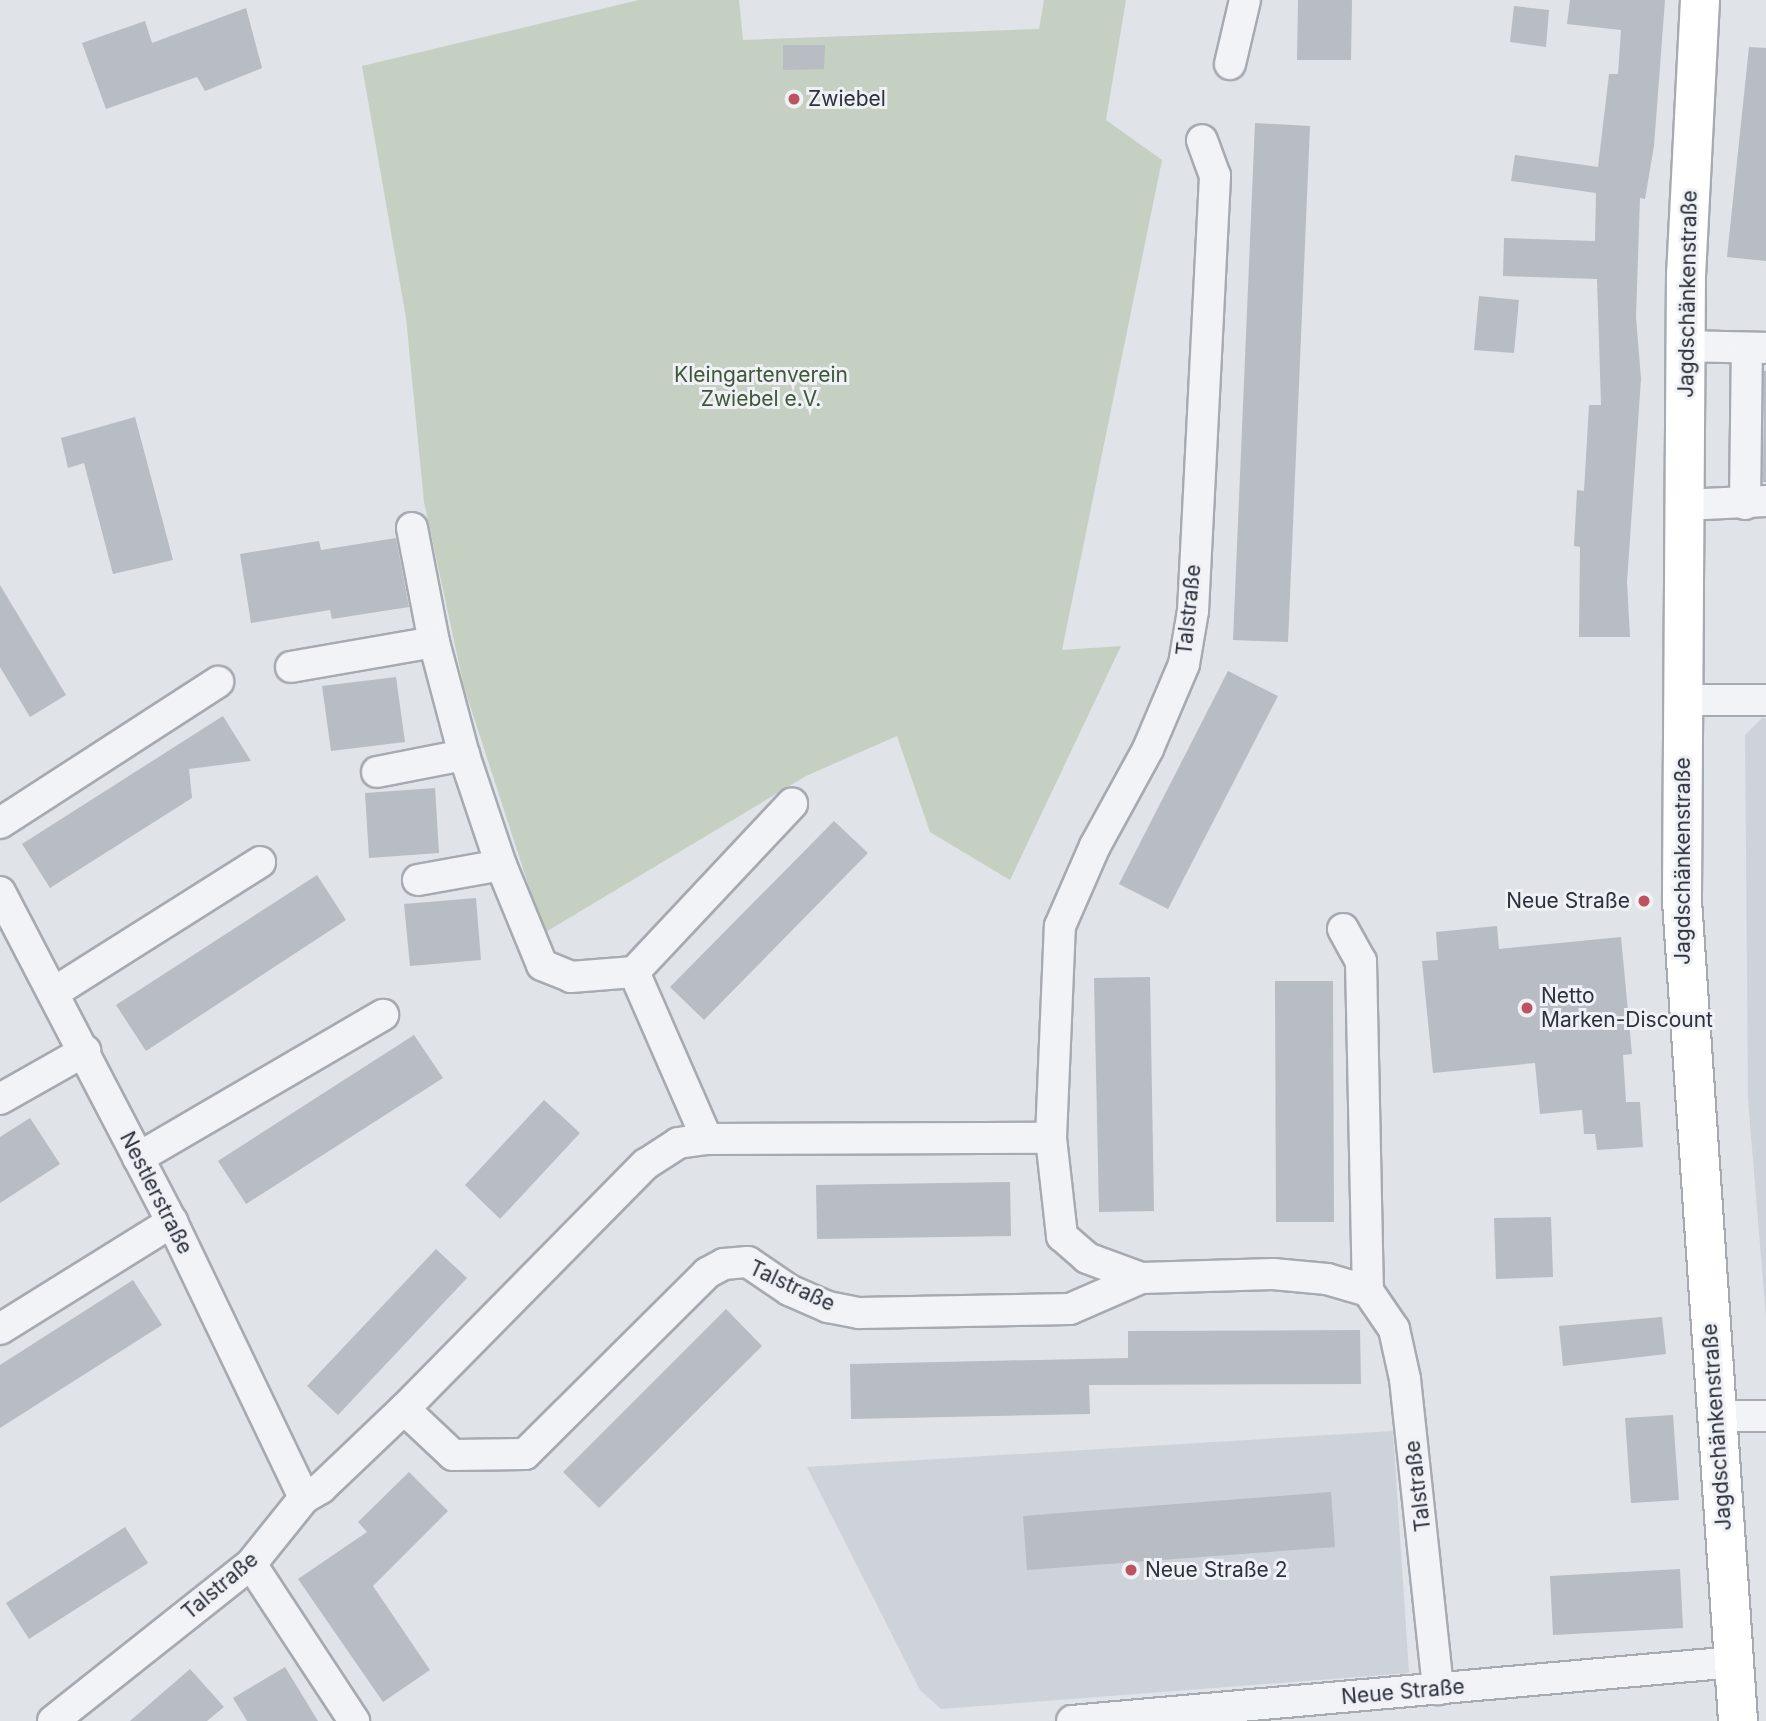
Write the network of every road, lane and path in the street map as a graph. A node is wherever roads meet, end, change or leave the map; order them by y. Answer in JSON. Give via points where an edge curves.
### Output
{"nodes":[{"id":1,"x":1245,"y":0,"type":"edge"},
{"id":2,"x":1700,"y":0,"type":"edge"},
{"id":3,"x":1230,"y":64,"type":"dead end"},
{"id":4,"x":1202,"y":140,"type":"dead end"},
{"id":5,"x":1685,"y":346,"type":"junction"},
{"id":6,"x":1756,"y":348,"type":"edge"},
{"id":7,"x":1755,"y":502,"type":"edge"},
{"id":8,"x":1684,"y":505,"type":"junction"},
{"id":9,"x":412,"y":528,"type":"dead end"},
{"id":10,"x":434,"y":642,"type":"junction"},
{"id":11,"x":291,"y":667,"type":"dead end"},
{"id":12,"x":218,"y":682,"type":"dead end"},
{"id":13,"x":1683,"y":700,"type":"junction"},
{"id":14,"x":1766,"y":700,"type":"edge"},
{"id":15,"x":464,"y":755,"type":"junction"},
{"id":16,"x":377,"y":772,"type":"dead end"},
{"id":17,"x":792,"y":804,"type":"dead end"},
{"id":18,"x":0,"y":823,"type":"edge"},
{"id":19,"x":260,"y":862,"type":"dead end"},
{"id":20,"x":501,"y":865,"type":"junction"},
{"id":21,"x":418,"y":880,"type":"dead end"},
{"id":22,"x":0,"y":892,"type":"edge"},
{"id":23,"x":1343,"y":929,"type":"dead end"},
{"id":24,"x":634,"y":972,"type":"junction"},
{"id":25,"x":53,"y":993,"type":"junction"},
{"id":26,"x":383,"y":1015,"type":"dead end"},
{"id":27,"x":85,"y":1051,"type":"junction"},
{"id":28,"x":0,"y":1099,"type":"edge"},
{"id":29,"x":1051,"y":1138,"type":"junction"},
{"id":30,"x":707,"y":1139,"type":"junction"},
{"id":31,"x":138,"y":1158,"type":"junction"},
{"id":32,"x":172,"y":1222,"type":"junction"},
{"id":33,"x":1141,"y":1278,"type":"junction"},
{"id":34,"x":1368,"y":1292,"type":"junction"},
{"id":35,"x":0,"y":1329,"type":"edge"},
{"id":36,"x":404,"y":1409,"type":"junction"},
{"id":37,"x":1716,"y":1416,"type":"junction"},
{"id":38,"x":1766,"y":1416,"type":"edge"},
{"id":39,"x":304,"y":1498,"type":"junction"},
{"id":40,"x":251,"y":1564,"type":"junction"},
{"id":41,"x":1734,"y":1662,"type":"junction"},
{"id":42,"x":1438,"y":1689,"type":"junction"},
{"id":43,"x":1342,"y":1709,"type":"edge"},
{"id":44,"x":1197,"y":1716,"type":"edge"},
{"id":45,"x":53,"y":1721,"type":"edge"},
{"id":46,"x":354,"y":1721,"type":"edge"},
{"id":47,"x":1072,"y":1721,"type":"edge"},
{"id":48,"x":1738,"y":1721,"type":"edge"}],
"edges":[{"from":1,"to":3,"type":"street"},
{"from":2,"to":5,"type":"main road","name":"Jagdschänkenstraße"},
{"from":4,"to":29,"type":"street","name":"Talstraße","via":[[1215,176],[1193,611],[1185,664],[1060,926]]},
{"from":5,"to":6,"type":"street"},
{"from":5,"to":8,"type":"main road","name":"Jagdschänkenstraße"},
{"from":6,"to":7,"type":"street"},
{"from":7,"to":8,"type":"street"},
{"from":8,"to":13,"type":"main road","name":"Jagdschänkenstraße"},
{"from":9,"to":10,"type":"street"},
{"from":10,"to":11,"type":"street"},
{"from":10,"to":15,"type":"street"},
{"from":12,"to":18,"type":"street"},
{"from":13,"to":14,"type":"street"},
{"from":13,"to":37,"type":"main road","name":"Jagdschänkenstraße","via":[[1684,971]]},
{"from":15,"to":16,"type":"street"},
{"from":15,"to":20,"type":"street"},
{"from":17,"to":24,"type":"street"},
{"from":19,"to":25,"type":"street"},
{"from":20,"to":21,"type":"street"},
{"from":20,"to":24,"type":"street","via":[[542,965],[571,977]]},
{"from":22,"to":25,"type":"street","name":"Nestlerstraße"},
{"from":23,"to":34,"type":"street","via":[[1361,961]]},
{"from":24,"to":30,"type":"street"},
{"from":25,"to":27,"type":"street","name":"Nestlerstraße"},
{"from":26,"to":31,"type":"street"},
{"from":27,"to":28,"type":"street"},
{"from":27,"to":31,"type":"street","name":"Nestlerstraße"},
{"from":29,"to":30,"type":"street","name":"Talstraße"},
{"from":29,"to":33,"type":"street","name":"Talstraße","via":[[1062,1236],[1087,1258]]},
{"from":30,"to":36,"type":"street","name":"Talstraße","via":[[678,1143],[646,1164]]},
{"from":31,"to":32,"type":"street","name":"Nestlerstraße"},
{"from":32,"to":35,"type":"street"},
{"from":32,"to":39,"type":"street","name":"Nestlerstraße"},
{"from":33,"to":34,"type":"street","name":"Talstraße","via":[[1272,1274],[1327,1279]]},
{"from":33,"to":36,"type":"street","name":"Talstraße","via":[[1070,1309],[859,1312],[828,1307],[789,1290],[748,1262],[724,1264],[707,1273],[525,1454],[453,1455]]},
{"from":34,"to":42,"type":"street","name":"Talstraße","via":[[1394,1329],[1405,1379]]},
{"from":36,"to":39,"type":"street","name":"Talstraße","via":[[321,1488]]},
{"from":37,"to":38,"type":"street"},
{"from":37,"to":41,"type":"main road","name":"Jagdschänkenstraße"},
{"from":39,"to":40,"type":"street","name":"Talstraße"},
{"from":40,"to":45,"type":"street","name":"Talstraße"},
{"from":40,"to":46,"type":"street"},
{"from":41,"to":42,"type":"street","name":"Neue Straße"},
{"from":41,"to":48,"type":"main road","name":"Jagdschänkenstraße"},
{"from":42,"to":43,"type":"street","name":"Neue Straße"},
{"from":43,"to":44,"type":"street","name":"Neue Straße"},
{"from":44,"to":47,"type":"street","name":"Neue Straße"}]}
